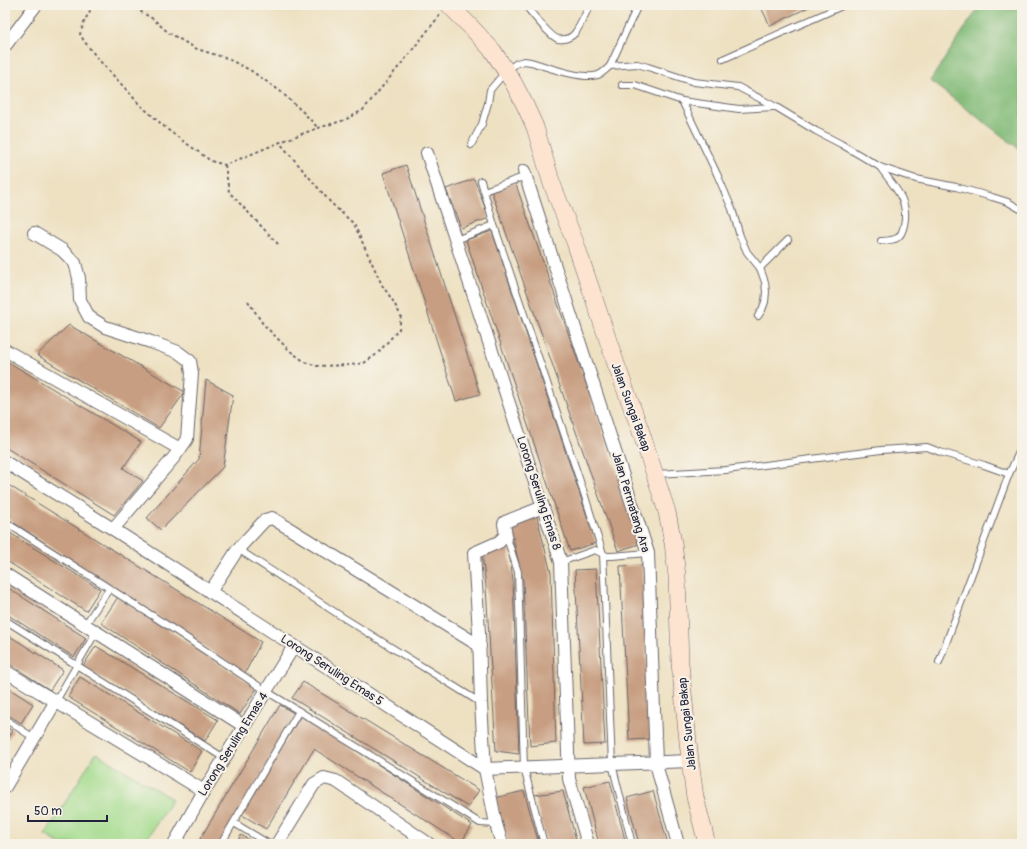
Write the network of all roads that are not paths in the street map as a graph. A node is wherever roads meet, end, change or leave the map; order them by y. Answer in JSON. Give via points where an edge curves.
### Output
{"nodes":[{"id":1,"x":36,"y":5,"type":"edge"},
{"id":2,"x":525,"y":5,"type":"edge"},
{"id":3,"x":590,"y":5,"type":"edge"},
{"id":4,"x":638,"y":5,"type":"edge"},
{"id":5,"x":844,"y":5,"type":"edge"},
{"id":6,"x":446,"y":8,"type":"edge"},
{"id":7,"x":5,"y":46,"type":"edge"},
{"id":8,"x":723,"y":59,"type":"dead end"},
{"id":9,"x":610,"y":66,"type":"junction"},
{"id":10,"x":506,"y":71,"type":"junction"},
{"id":11,"x":622,"y":84,"type":"dead end"},
{"id":12,"x":682,"y":101,"type":"junction"},
{"id":13,"x":776,"y":107,"type":"junction"},
{"id":14,"x":471,"y":146,"type":"dead end"},
{"id":15,"x":427,"y":153,"type":"dead end"},
{"id":16,"x":880,"y":167,"type":"junction"},
{"id":17,"x":525,"y":174,"type":"joint"},
{"id":18,"x":481,"y":181,"type":"dead end"},
{"id":19,"x":484,"y":191,"type":"junction"},
{"id":20,"x":1022,"y":210,"type":"edge"},
{"id":21,"x":494,"y":225,"type":"junction"},
{"id":22,"x":34,"y":233,"type":"dead end"},
{"id":23,"x":456,"y":240,"type":"junction"},
{"id":24,"x":788,"y":240,"type":"dead end"},
{"id":25,"x":881,"y":241,"type":"dead end"},
{"id":26,"x":760,"y":268,"type":"junction"},
{"id":27,"x":758,"y":316,"type":"dead end"},
{"id":28,"x":5,"y":350,"type":"edge"},
{"id":29,"x":1022,"y":446,"type":"edge"},
{"id":30,"x":180,"y":449,"type":"junction"},
{"id":31,"x":5,"y":462,"type":"edge"},
{"id":32,"x":655,"y":474,"type":"junction"},
{"id":33,"x":1009,"y":474,"type":"junction"},
{"id":34,"x":544,"y":507,"type":"junction"},
{"id":35,"x":5,"y":522,"type":"edge"},
{"id":36,"x":112,"y":529,"type":"junction"},
{"id":37,"x":506,"y":535,"type":"junction"},
{"id":38,"x":238,"y":549,"type":"junction"},
{"id":39,"x":648,"y":553,"type":"junction"},
{"id":40,"x":603,"y":554,"type":"junction"},
{"id":41,"x":561,"y":562,"type":"junction"},
{"id":42,"x":5,"y":574,"type":"edge"},
{"id":43,"x":109,"y":589,"type":"junction"},
{"id":44,"x":210,"y":592,"type":"junction"},
{"id":45,"x":5,"y":620,"type":"edge"},
{"id":46,"x":85,"y":625,"type":"junction"},
{"id":47,"x":96,"y":632,"type":"junction"},
{"id":48,"x":294,"y":646,"type":"junction"},
{"id":49,"x":480,"y":646,"type":"junction"},
{"id":50,"x":939,"y":662,"type":"dead end"},
{"id":51,"x":77,"y":665,"type":"junction"},
{"id":52,"x":5,"y":671,"type":"edge"},
{"id":53,"x":266,"y":691,"type":"junction"},
{"id":54,"x":56,"y":701,"type":"junction"},
{"id":55,"x":481,"y":703,"type":"junction"},
{"id":56,"x":299,"y":711,"type":"junction"},
{"id":57,"x":5,"y":719,"type":"edge"},
{"id":58,"x":244,"y":726,"type":"junction"},
{"id":59,"x":34,"y":738,"type":"junction"},
{"id":60,"x":224,"y":758,"type":"junction"},
{"id":61,"x":690,"y":761,"type":"junction"},
{"id":62,"x":656,"y":762,"type":"junction"},
{"id":63,"x":612,"y":764,"type":"junction"},
{"id":64,"x":569,"y":766,"type":"junction"},
{"id":65,"x":524,"y":768,"type":"junction"},
{"id":66,"x":485,"y":769,"type":"junction"},
{"id":67,"x":8,"y":775,"type":"edge"},
{"id":68,"x":5,"y":787,"type":"edge"},
{"id":69,"x":204,"y":791,"type":"junction"},
{"id":70,"x":234,"y":823,"type":"junction"},
{"id":71,"x":496,"y":824,"type":"junction"},
{"id":72,"x":174,"y":844,"type":"edge"},
{"id":73,"x":221,"y":844,"type":"edge"},
{"id":74,"x":269,"y":844,"type":"edge"},
{"id":75,"x":277,"y":844,"type":"edge"},
{"id":76,"x":429,"y":844,"type":"edge"},
{"id":77,"x":502,"y":844,"type":"edge"},
{"id":78,"x":544,"y":844,"type":"edge"},
{"id":79,"x":588,"y":844,"type":"edge"},
{"id":80,"x":632,"y":844,"type":"edge"},
{"id":81,"x":678,"y":844,"type":"edge"},
{"id":82,"x":707,"y":844,"type":"edge"}],
"edges":[{"from":1,"to":7,"type":"street"},
{"from":2,"to":3,"type":"lane","via":[[557,39],[566,39],[575,32]]},
{"from":4,"to":9,"type":"lane"},
{"from":5,"to":8,"type":"lane"},
{"from":6,"to":10,"type":"main road","name":"Jalan Sungai Bakap","via":[[470,26],[493,51]]},
{"from":9,"to":10,"type":"lane","via":[[604,73],[588,77],[524,61]]},
{"from":9,"to":13,"type":"lane","via":[[637,64],[694,82],[738,87]]},
{"from":10,"to":14,"type":"lane","via":[[490,90],[482,124]]},
{"from":10,"to":32,"type":"main road","name":"Jalan Sungai Bakap","via":[[535,127],[552,184],[575,242]]},
{"from":11,"to":12,"type":"lane","via":[[635,85]]},
{"from":12,"to":13,"type":"lane","via":[[738,109]]},
{"from":12,"to":26,"type":"lane","via":[[723,188],[747,252]]},
{"from":13,"to":16,"type":"lane"},
{"from":15,"to":23,"type":"street","name":"Lorong Seruling Emas 8"},
{"from":16,"to":20,"type":"lane","via":[[916,179],[975,191],[1008,202]]},
{"from":16,"to":25,"type":"lane","via":[[899,192],[906,217],[899,237]]},
{"from":17,"to":19,"type":"lane"},
{"from":17,"to":39,"type":"street","name":"Jalan Permatang Ara"},
{"from":18,"to":19,"type":"lane"},
{"from":19,"to":21,"type":"lane"},
{"from":21,"to":23,"type":"lane"},
{"from":21,"to":40,"type":"lane"},
{"from":22,"to":30,"type":"street","via":[[62,250],[75,264],[79,278],[80,300],[89,317],[105,328],[178,352],[190,361],[192,373],[187,439]]},
{"from":23,"to":34,"type":"street","name":"Lorong Seruling Emas 8"},
{"from":24,"to":26,"type":"lane"},
{"from":26,"to":27,"type":"lane","via":[[766,292],[765,302]]},
{"from":28,"to":30,"type":"street"},
{"from":29,"to":33,"type":"lane"},
{"from":30,"to":36,"type":"street"},
{"from":31,"to":36,"type":"street","name":"Lorong Seruling Emas 5"},
{"from":32,"to":33,"type":"lane","via":[[726,470],[881,450],[927,447]]},
{"from":32,"to":61,"type":"main road","name":"Jalan Sungai Bakap","via":[[673,543],[677,576],[680,663]]},
{"from":33,"to":50,"type":"lane"},
{"from":34,"to":37,"type":"street","via":[[505,522]]},
{"from":34,"to":41,"type":"street","name":"Lorong Seruling Emas 8"},
{"from":35,"to":43,"type":"lane"},
{"from":36,"to":44,"type":"street","name":"Lorong Seruling Emas 5"},
{"from":37,"to":49,"type":"street","via":[[499,542],[474,553]]},
{"from":37,"to":65,"type":"lane","via":[[518,572]]},
{"from":38,"to":44,"type":"street"},
{"from":38,"to":49,"type":"street","via":[[265,520],[272,518]]},
{"from":38,"to":55,"type":"lane"},
{"from":39,"to":40,"type":"lane","via":[[612,556]]},
{"from":39,"to":62,"type":"street","name":"Jalan Permatang Ara"},
{"from":40,"to":41,"type":"lane","via":[[595,550]]},
{"from":40,"to":63,"type":"lane"},
{"from":41,"to":64,"type":"street","name":"Lorong Seruling Emas 8"},
{"from":42,"to":46,"type":"street"},
{"from":43,"to":46,"type":"lane"},
{"from":43,"to":53,"type":"lane"},
{"from":44,"to":48,"type":"street","name":"Lorong Seruling Emas 5"},
{"from":45,"to":51,"type":"lane"},
{"from":46,"to":47,"type":"street"},
{"from":47,"to":51,"type":"lane"},
{"from":47,"to":58,"type":"street"},
{"from":48,"to":53,"type":"street","name":"Lorong Seruling Emas 4"},
{"from":48,"to":66,"type":"street","name":"Lorong Seruling Emas 5"},
{"from":49,"to":55,"type":"street"},
{"from":51,"to":54,"type":"lane"},
{"from":51,"to":60,"type":"lane"},
{"from":52,"to":54,"type":"street"},
{"from":53,"to":56,"type":"lane"},
{"from":53,"to":58,"type":"street","name":"Lorong Seruling Emas 4"},
{"from":54,"to":59,"type":"street"},
{"from":54,"to":69,"type":"street"},
{"from":55,"to":66,"type":"street"},
{"from":56,"to":70,"type":"lane"},
{"from":56,"to":71,"type":"lane","via":[[480,823]]},
{"from":57,"to":59,"type":"lane"},
{"from":58,"to":60,"type":"street","name":"Lorong Seruling Emas 4"},
{"from":59,"to":67,"type":"street"},
{"from":60,"to":69,"type":"street","name":"Lorong Seruling Emas 4"},
{"from":61,"to":62,"type":"street"},
{"from":61,"to":82,"type":"main road","name":"Jalan Sungai Bakap"},
{"from":62,"to":63,"type":"street"},
{"from":62,"to":81,"type":"street","name":"Jalan Permatang Ara"},
{"from":63,"to":64,"type":"street"},
{"from":63,"to":80,"type":"lane"},
{"from":64,"to":65,"type":"street"},
{"from":64,"to":79,"type":"street","name":"Lorong Seruling Emas 8","via":[[569,779]]},
{"from":65,"to":66,"type":"street"},
{"from":65,"to":78,"type":"lane"},
{"from":66,"to":71,"type":"street"},
{"from":67,"to":68,"type":"street"},
{"from":69,"to":72,"type":"street","name":"Lorong Seruling Emas 4"},
{"from":70,"to":73,"type":"lane"},
{"from":70,"to":74,"type":"lane"},
{"from":71,"to":77,"type":"street"},
{"from":75,"to":76,"type":"street","via":[[314,784],[324,778],[336,781]]}]}
